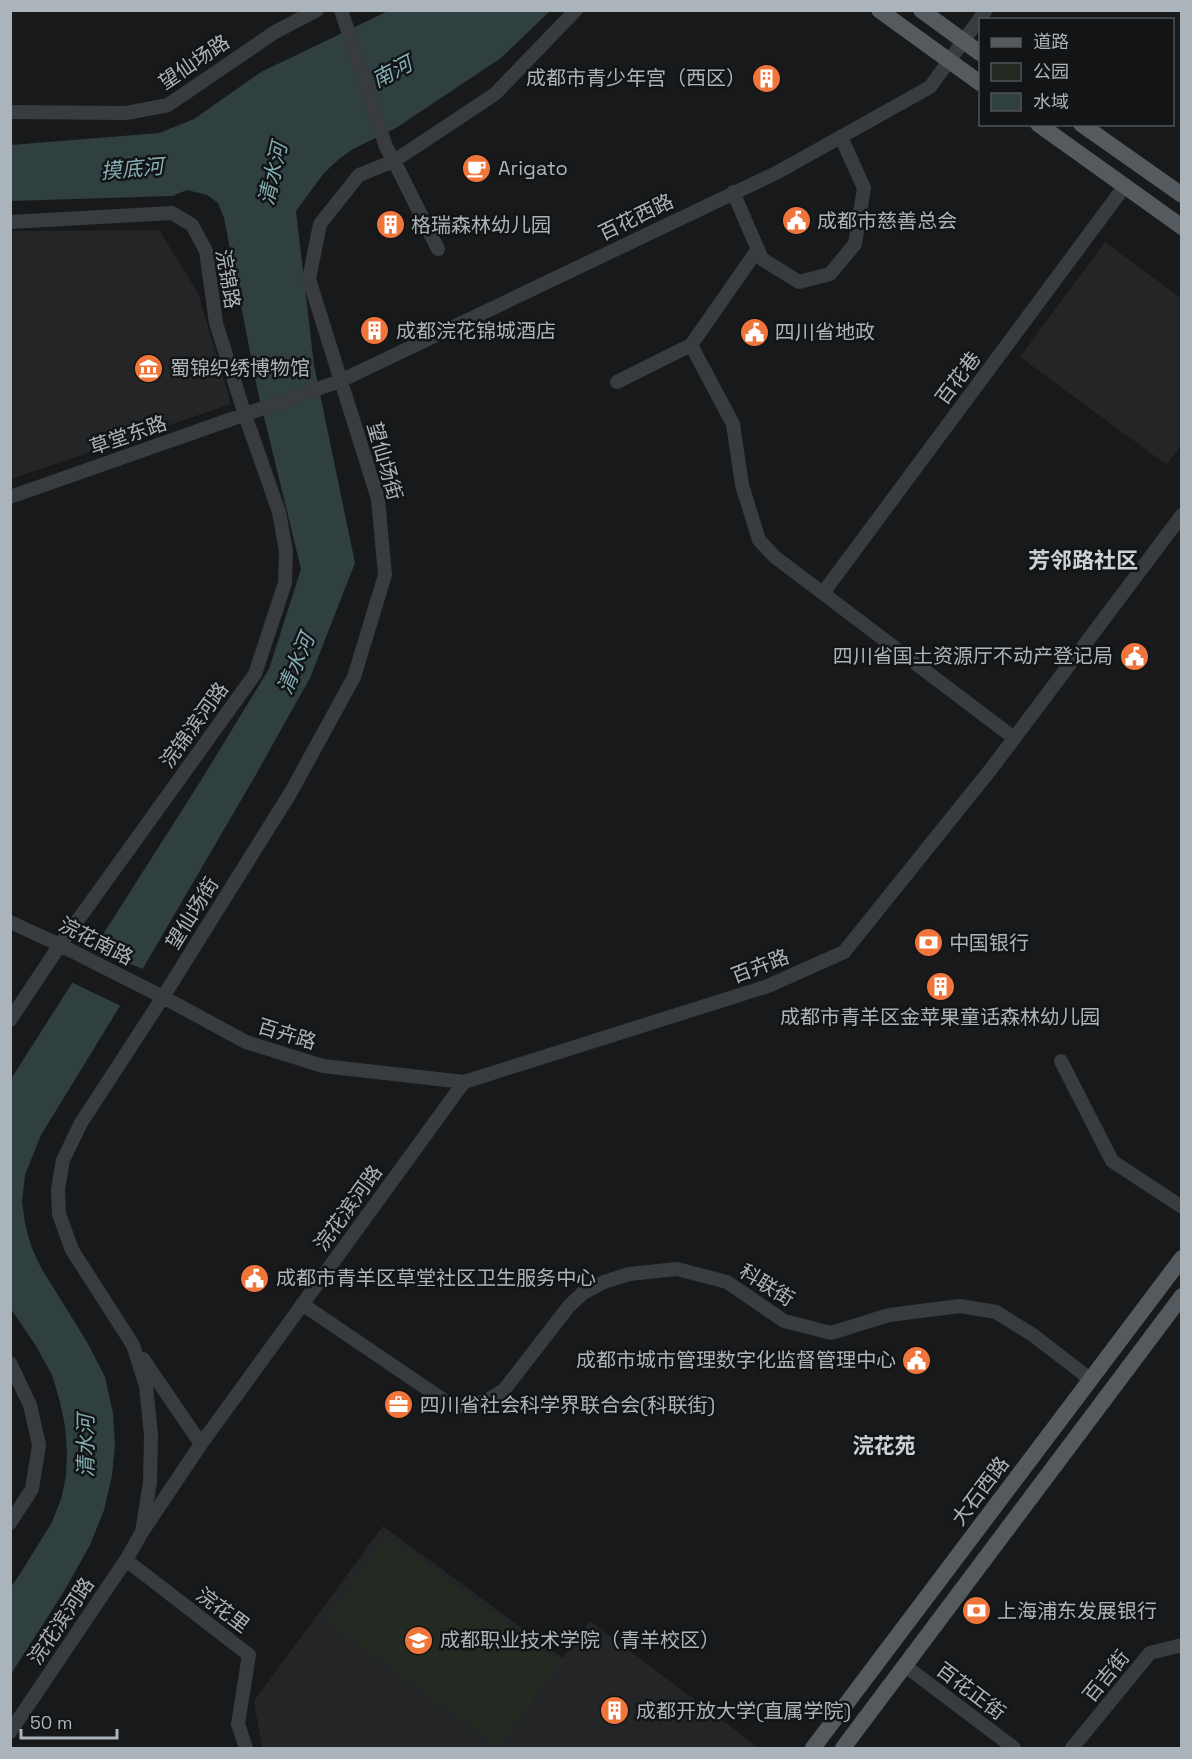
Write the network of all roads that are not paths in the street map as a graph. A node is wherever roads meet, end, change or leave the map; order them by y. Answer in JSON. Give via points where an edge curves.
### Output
{"nodes":[{"id":1,"x":317,"y":10,"type":"edge"},
{"id":2,"x":341,"y":10,"type":"edge"},
{"id":3,"x":576,"y":10,"type":"edge"},
{"id":4,"x":879,"y":10,"type":"edge"},
{"id":5,"x":921,"y":10,"type":"edge"},
{"id":6,"x":979,"y":20,"type":"edge"},
{"id":7,"x":964,"y":42,"type":"junction"},
{"id":8,"x":979,"y":52,"type":"edge"},
{"id":9,"x":950,"y":61,"type":"junction"},
{"id":10,"x":979,"y":82,"type":"edge"},
{"id":11,"x":10,"y":112,"type":"edge"},
{"id":12,"x":1041,"y":126,"type":"edge"},
{"id":13,"x":1084,"y":126,"type":"edge"},
{"id":14,"x":841,"y":137,"type":"junction"},
{"id":15,"x":394,"y":161,"type":"junction"},
{"id":16,"x":1124,"y":187,"type":"junction"},
{"id":17,"x":733,"y":192,"type":"junction"},
{"id":18,"x":1182,"y":195,"type":"edge"},
{"id":19,"x":10,"y":222,"type":"edge"},
{"id":20,"x":1182,"y":227,"type":"edge"},
{"id":21,"x":438,"y":249,"type":"dead end"},
{"id":22,"x":758,"y":249,"type":"junction"},
{"id":23,"x":692,"y":345,"type":"junction"},
{"id":24,"x":340,"y":381,"type":"junction"},
{"id":25,"x":617,"y":382,"type":"dead end"},
{"id":26,"x":259,"y":410,"type":"joint"},
{"id":27,"x":245,"y":415,"type":"junction"},
{"id":28,"x":10,"y":497,"type":"edge"},
{"id":29,"x":1182,"y":515,"type":"edge"},
{"id":30,"x":823,"y":593,"type":"junction"},
{"id":31,"x":1014,"y":738,"type":"junction"},
{"id":32,"x":10,"y":922,"type":"edge"},
{"id":33,"x":60,"y":945,"type":"junction"},
{"id":34,"x":163,"y":997,"type":"junction"},
{"id":35,"x":10,"y":1020,"type":"edge"},
{"id":36,"x":1061,"y":1061,"type":"dead end"},
{"id":37,"x":464,"y":1082,"type":"junction"},
{"id":38,"x":1182,"y":1207,"type":"edge"},
{"id":39,"x":1182,"y":1258,"type":"edge"},
{"id":40,"x":1182,"y":1296,"type":"edge"},
{"id":41,"x":302,"y":1304,"type":"junction"},
{"id":42,"x":133,"y":1345,"type":"junction"},
{"id":43,"x":10,"y":1363,"type":"edge"},
{"id":44,"x":1090,"y":1379,"type":"junction"},
{"id":45,"x":201,"y":1444,"type":"junction"},
{"id":46,"x":10,"y":1523,"type":"edge"},
{"id":47,"x":142,"y":1532,"type":"junction"},
{"id":48,"x":126,"y":1560,"type":"junction"},
{"id":49,"x":1182,"y":1645,"type":"edge"},
{"id":50,"x":904,"y":1665,"type":"junction"},
{"id":51,"x":10,"y":1732,"type":"edge"},
{"id":52,"x":246,"y":1749,"type":"edge"},
{"id":53,"x":813,"y":1749,"type":"edge"},
{"id":54,"x":843,"y":1749,"type":"edge"},
{"id":55,"x":1014,"y":1749,"type":"edge"},
{"id":56,"x":1072,"y":1749,"type":"edge"}],
"edges":[{"from":1,"to":11,"type":"street","name":"望仙场路","via":[[275,32],[168,105],[126,113]]},
{"from":2,"to":15,"type":"street"},
{"from":3,"to":15,"type":"street","name":"望仙场街","via":[[495,94]]},
{"from":4,"to":9,"type":"main road"},
{"from":5,"to":7,"type":"main road"},
{"from":6,"to":7,"type":"street","name":"百花西路"},
{"from":7,"to":8,"type":"main road"},
{"from":7,"to":9,"type":"street","name":"百花西路"},
{"from":9,"to":10,"type":"main road"},
{"from":9,"to":14,"type":"street","name":"百花西路","via":[[930,87]]},
{"from":12,"to":16,"type":"main road"},
{"from":13,"to":18,"type":"main road"},
{"from":14,"to":17,"type":"street","name":"百花西路"},
{"from":14,"to":22,"type":"street","via":[[864,188],[855,244],[830,274],[799,282],[762,259]]},
{"from":15,"to":21,"type":"street"},
{"from":15,"to":24,"type":"street","name":"望仙场街","via":[[359,175],[320,224],[309,279]]},
{"from":16,"to":20,"type":"main road"},
{"from":16,"to":30,"type":"street","name":"百花巷"},
{"from":17,"to":22,"type":"street"},
{"from":17,"to":24,"type":"street","name":"百花西路"},
{"from":19,"to":27,"type":"street","name":"浣锦路","via":[[172,213],[192,225],[206,250],[216,323]]},
{"from":22,"to":23,"type":"street"},
{"from":23,"to":25,"type":"street"},
{"from":23,"to":30,"type":"street","via":[[733,424],[742,485],[759,540]]},
{"from":24,"to":26,"type":"street","name":"百花西路"},
{"from":24,"to":34,"type":"street","name":"望仙场街","via":[[378,499],[385,575],[354,677],[291,792]]},
{"from":26,"to":27,"type":"street","name":"草堂东路"},
{"from":27,"to":28,"type":"street","name":"草堂东路"},
{"from":27,"to":33,"type":"street","name":"浣锦滨河路","via":[[279,512],[286,551],[285,583],[255,674]]},
{"from":29,"to":31,"type":"street","name":"百卉路"},
{"from":30,"to":31,"type":"street"},
{"from":31,"to":37,"type":"street","name":"百卉路","via":[[844,952],[768,986]]},
{"from":32,"to":33,"type":"street","name":"浣花南路"},
{"from":33,"to":34,"type":"street","name":"浣花南路"},
{"from":33,"to":35,"type":"street","name":"浣锦滨河路"},
{"from":34,"to":37,"type":"street","name":"百卉路","via":[[246,1042],[323,1066]]},
{"from":34,"to":42,"type":"street","name":"浣花滨河路","via":[[81,1123],[63,1160],[58,1189],[59,1214],[72,1250]]},
{"from":36,"to":38,"type":"street","via":[[1112,1161]]},
{"from":37,"to":41,"type":"street","name":"浣花滨河路"},
{"from":39,"to":44,"type":"main road","name":"大石西路"},
{"from":40,"to":50,"type":"main road"},
{"from":41,"to":44,"type":"street","name":"科联街","via":[[458,1406],[488,1400],[504,1389],[583,1293],[629,1274],[677,1269],[727,1282],[784,1321],[831,1333],[889,1315],[960,1306],[996,1312]]},
{"from":41,"to":45,"type":"street","name":"浣花滨河路"},
{"from":42,"to":45,"type":"street","name":"浣花滨河路"},
{"from":42,"to":47,"type":"street","name":"浣花滨河路","via":[[146,1386],[150,1435],[150,1482]]},
{"from":43,"to":46,"type":"street","via":[[30,1405],[39,1445],[32,1488]]},
{"from":44,"to":53,"type":"main road","name":"大石西路"},
{"from":45,"to":47,"type":"street","name":"浣花滨河路"},
{"from":47,"to":48,"type":"street","name":"浣花滨河路"},
{"from":48,"to":51,"type":"street","name":"浣花滨河路"},
{"from":48,"to":52,"type":"street","name":"浣花里","via":[[249,1655],[238,1724]]},
{"from":49,"to":56,"type":"street","name":"百吉街","via":[[1150,1653]]},
{"from":50,"to":54,"type":"main road"},
{"from":50,"to":55,"type":"street","name":"百花正街"}]}
